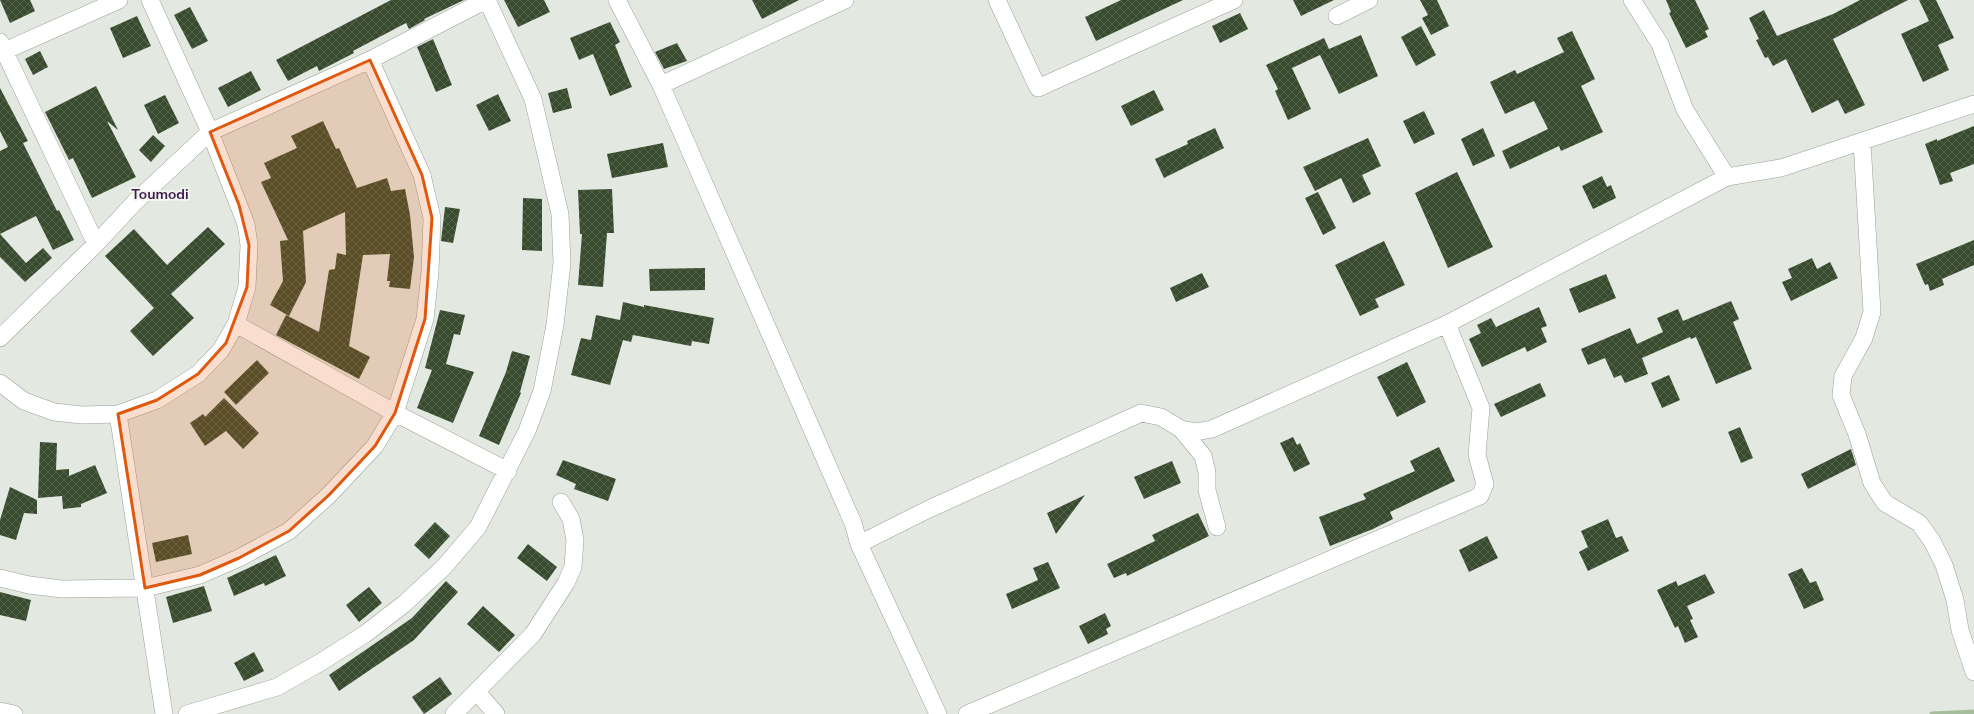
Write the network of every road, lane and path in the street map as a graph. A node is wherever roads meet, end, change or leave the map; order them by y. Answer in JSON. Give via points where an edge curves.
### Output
{"nodes":[{"id":1,"x":119,"y":0,"type":"edge"},
{"id":2,"x":150,"y":0,"type":"edge"},
{"id":3,"x":486,"y":0,"type":"edge"},
{"id":4,"x":617,"y":0,"type":"edge"},
{"id":5,"x":845,"y":0,"type":"edge"},
{"id":6,"x":998,"y":0,"type":"edge"},
{"id":7,"x":1234,"y":0,"type":"edge"},
{"id":8,"x":1339,"y":0,"type":"edge"},
{"id":9,"x":1370,"y":0,"type":"edge"},
{"id":10,"x":1632,"y":0,"type":"edge"},
{"id":11,"x":1,"y":49,"type":"edge"},
{"id":12,"x":370,"y":60,"type":"junction"},
{"id":13,"x":661,"y":85,"type":"junction"},
{"id":14,"x":1974,"y":104,"type":"edge"},
{"id":15,"x":210,"y":132,"type":"junction"},
{"id":16,"x":1862,"y":142,"type":"junction"},
{"id":17,"x":1727,"y":177,"type":"junction"},
{"id":18,"x":96,"y":244,"type":"junction"},
{"id":19,"x":236,"y":324,"type":"junction"},
{"id":20,"x":1447,"y":324,"type":"junction"},
{"id":21,"x":0,"y":338,"type":"edge"},
{"id":22,"x":0,"y":383,"type":"edge"},
{"id":23,"x":395,"y":412,"type":"junction"},
{"id":24,"x":118,"y":414,"type":"junction"},
{"id":25,"x":1181,"y":429,"type":"junction"},
{"id":26,"x":508,"y":471,"type":"junction"},
{"id":27,"x":560,"y":502,"type":"dead end"},
{"id":28,"x":1217,"y":527,"type":"dead end"},
{"id":29,"x":859,"y":544,"type":"junction"},
{"id":30,"x":0,"y":578,"type":"edge"},
{"id":31,"x":145,"y":588,"type":"junction"},
{"id":32,"x":1974,"y":672,"type":"edge"},
{"id":33,"x":478,"y":692,"type":"junction"},
{"id":34,"x":0,"y":711,"type":"edge"},
{"id":35,"x":14,"y":714,"type":"edge"},
{"id":36,"x":164,"y":714,"type":"edge"},
{"id":37,"x":187,"y":714,"type":"edge"},
{"id":38,"x":454,"y":714,"type":"edge"},
{"id":39,"x":496,"y":714,"type":"edge"},
{"id":40,"x":938,"y":714,"type":"edge"},
{"id":41,"x":966,"y":714,"type":"edge"}],
"edges":[{"from":1,"to":11,"type":"street"},
{"from":2,"to":15,"type":"street"},
{"from":3,"to":12,"type":"street"},
{"from":3,"to":26,"type":"street","via":[[533,99],[560,214],[562,263],[555,325],[542,391]]},
{"from":4,"to":13,"type":"street"},
{"from":5,"to":13,"type":"street"},
{"from":6,"to":7,"type":"street","via":[[1038,88]]},
{"from":8,"to":9,"type":"street","via":[[1337,16]]},
{"from":10,"to":17,"type":"street","via":[[1660,44],[1685,110]]},
{"from":11,"to":18,"type":"street"},
{"from":12,"to":15,"type":"street"},
{"from":12,"to":23,"type":"street","via":[[422,175],[432,218],[425,319]]},
{"from":13,"to":29,"type":"street","via":[[853,523]]},
{"from":14,"to":16,"type":"street"},
{"from":15,"to":18,"type":"street","via":[[135,202]]},
{"from":15,"to":19,"type":"street","via":[[246,224],[249,245],[247,287]]},
{"from":16,"to":17,"type":"street","via":[[1781,168]]},
{"from":16,"to":32,"type":"street","via":[[1872,312],[1864,338],[1843,376],[1841,395],[1857,434],[1872,483],[1885,503],[1919,523],[1932,540],[1944,565],[1955,600],[1960,630]]},
{"from":17,"to":20,"type":"street"},
{"from":18,"to":21,"type":"street"},
{"from":19,"to":23,"type":"street"},
{"from":19,"to":24,"type":"street","via":[[221,350],[198,374],[157,400]]},
{"from":20,"to":25,"type":"street","via":[[1212,429],[1196,432]]},
{"from":20,"to":41,"type":"street","via":[[1481,408],[1477,455],[1485,484],[1480,496]]},
{"from":22,"to":24,"type":"street","via":[[24,401],[54,412],[82,415]]},
{"from":23,"to":26,"type":"street"},
{"from":23,"to":31,"type":"street","via":[[375,446],[329,495],[289,531],[239,558],[200,575]]},
{"from":24,"to":31,"type":"street"},
{"from":25,"to":28,"type":"street","via":[[1203,456]]},
{"from":25,"to":29,"type":"street","via":[[1160,417],[1141,412],[929,509]]},
{"from":26,"to":37,"type":"street","via":[[478,527],[444,567],[404,604],[365,634],[277,687]]},
{"from":27,"to":33,"type":"street","via":[[571,519],[575,540],[573,567],[566,583],[533,634]]},
{"from":29,"to":40,"type":"street"},
{"from":30,"to":31,"type":"street","via":[[62,589]]},
{"from":31,"to":36,"type":"street"},
{"from":33,"to":38,"type":"street"},
{"from":33,"to":39,"type":"street"},
{"from":34,"to":35,"type":"street"}]}
